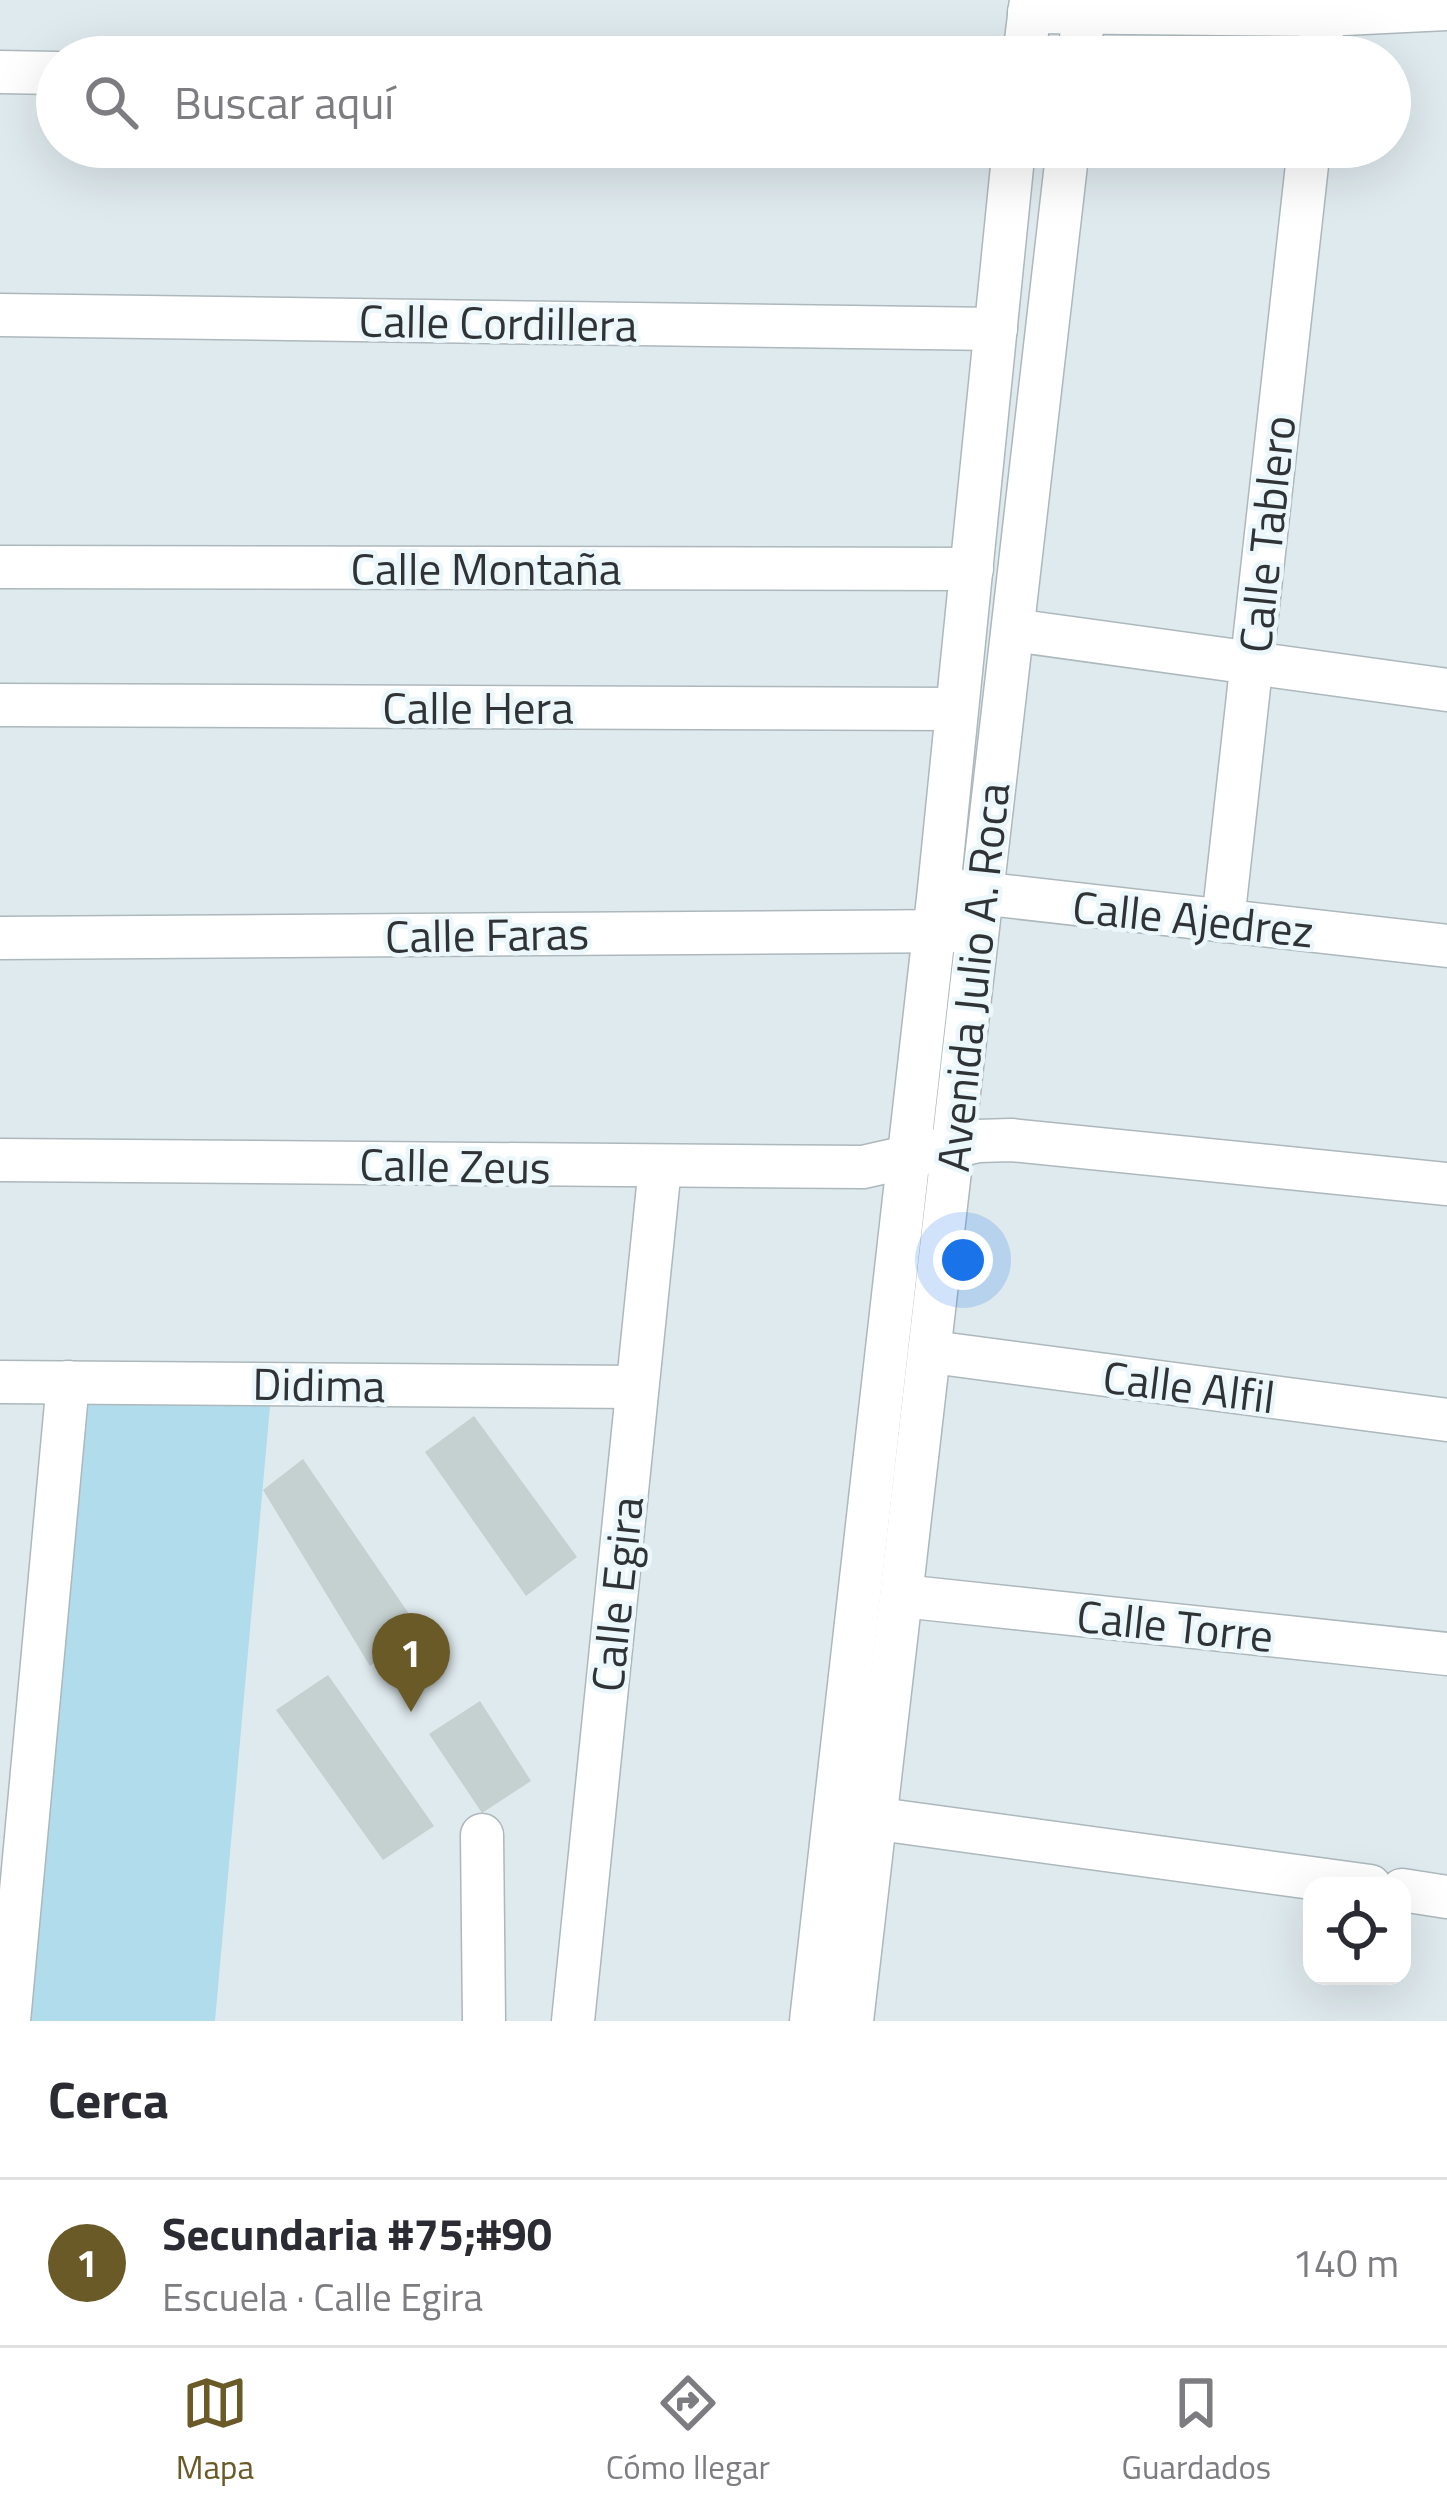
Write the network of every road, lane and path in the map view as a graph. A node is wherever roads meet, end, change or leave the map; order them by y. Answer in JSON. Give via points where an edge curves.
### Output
{"nodes":[{"id":1,"x":1030,"y":6,"type":"edge"},
{"id":2,"x":1084,"y":7,"type":"edge"},
{"id":3,"x":1447,"y":9,"type":"edge"},
{"id":4,"x":1324,"y":15,"type":"junction"},
{"id":5,"x":1026,"y":36,"type":"edge"},
{"id":6,"x":1322,"y":36,"type":"edge"},
{"id":7,"x":0,"y":72,"type":"edge"},
{"id":8,"x":36,"y":73,"type":"edge"},
{"id":9,"x":1012,"y":168,"type":"edge"},
{"id":10,"x":1066,"y":168,"type":"edge"},
{"id":11,"x":1307,"y":168,"type":"edge"},
{"id":12,"x":0,"y":315,"type":"edge"},
{"id":13,"x":996,"y":329,"type":"junction"},
{"id":14,"x":0,"y":567,"type":"edge"},
{"id":15,"x":972,"y":569,"type":"junction"},
{"id":16,"x":1012,"y":630,"type":"junction"},
{"id":17,"x":1251,"y":666,"type":"junction"},
{"id":18,"x":1447,"y":690,"type":"edge"},
{"id":19,"x":0,"y":705,"type":"edge"},
{"id":20,"x":956,"y":710,"type":"junction"},
{"id":21,"x":956,"y":911,"type":"junction"},
{"id":22,"x":1223,"y":922,"type":"junction"},
{"id":23,"x":0,"y":938,"type":"edge"},
{"id":24,"x":1447,"y":946,"type":"edge"},
{"id":25,"x":952,"y":1147,"type":"junction"},
{"id":26,"x":908,"y":1156,"type":"junction"},
{"id":27,"x":0,"y":1160,"type":"edge"},
{"id":28,"x":660,"y":1167,"type":"junction"},
{"id":29,"x":1447,"y":1184,"type":"edge"},
{"id":30,"x":932,"y":1352,"type":"junction"},
{"id":31,"x":0,"y":1382,"type":"edge"},
{"id":32,"x":68,"y":1382,"type":"junction"},
{"id":33,"x":637,"y":1388,"type":"junction"},
{"id":34,"x":1447,"y":1420,"type":"edge"},
{"id":35,"x":902,"y":1596,"type":"junction"},
{"id":36,"x":1447,"y":1654,"type":"edge"},
{"id":37,"x":880,"y":1819,"type":"junction"},
{"id":38,"x":482,"y":1834,"type":"dead end"},
{"id":39,"x":1304,"y":1877,"type":"edge"},
{"id":40,"x":1411,"y":1891,"type":"edge"},
{"id":41,"x":1447,"y":1897,"type":"edge"},
{"id":42,"x":9,"y":2021,"type":"edge"},
{"id":43,"x":484,"y":2021,"type":"edge"},
{"id":44,"x":574,"y":2021,"type":"edge"},
{"id":45,"x":812,"y":2021,"type":"edge"},
{"id":46,"x":852,"y":2021,"type":"edge"}],
"edges":[{"from":1,"to":2,"type":"street"},
{"from":1,"to":5,"type":"street"},
{"from":2,"to":4,"type":"street"},
{"from":3,"to":4,"type":"street"},
{"from":4,"to":6,"type":"street"},
{"from":7,"to":8,"type":"street"},
{"from":9,"to":13,"type":"street","name":"Avenida Julio A. Roca"},
{"from":10,"to":16,"type":"street","name":"Avenida Julio A. Roca"},
{"from":11,"to":17,"type":"street","name":"Calle Tablero"},
{"from":12,"to":13,"type":"street","name":"Calle Cordillera"},
{"from":13,"to":15,"type":"street","name":"Avenida Julio A. Roca"},
{"from":14,"to":15,"type":"street","name":"Calle Montaña"},
{"from":15,"to":20,"type":"street","name":"Avenida Julio A. Roca"},
{"from":16,"to":17,"type":"street"},
{"from":16,"to":21,"type":"street","name":"Avenida Julio A. Roca"},
{"from":17,"to":18,"type":"street"},
{"from":17,"to":22,"type":"street","name":"Calle Tablero"},
{"from":19,"to":20,"type":"street","name":"Calle Hera"},
{"from":20,"to":21,"type":"street","name":"Avenida Julio A. Roca"},
{"from":21,"to":22,"type":"street","name":"Calle Ajedrez"},
{"from":21,"to":23,"type":"street","name":"Calle Faras"},
{"from":21,"to":25,"type":"street","name":"Avenida Julio A. Roca"},
{"from":21,"to":26,"type":"street","name":"Avenida Julio A. Roca"},
{"from":22,"to":24,"type":"street","name":"Calle Ajedrez"},
{"from":25,"to":26,"type":"street","name":"Calle Zeus"},
{"from":25,"to":29,"type":"street","name":"Calle Zeus","via":[[1011,1140],[1130,1148]]},
{"from":25,"to":30,"type":"street","name":"Avenida Julio A. Roca"},
{"from":26,"to":28,"type":"street","name":"Calle Zeus","via":[[863,1167]]},
{"from":26,"to":45,"type":"street","name":"Avenida Julio A. Roca"},
{"from":27,"to":28,"type":"street","name":"Calle Zeus"},
{"from":28,"to":33,"type":"street","name":"Calle Egira"},
{"from":30,"to":34,"type":"street","name":"Calle Alfil"},
{"from":30,"to":35,"type":"street","name":"Avenida Julio A. Roca"},
{"from":31,"to":32,"type":"street","name":"Didima"},
{"from":32,"to":33,"type":"street","name":"Didima"},
{"from":32,"to":42,"type":"street"},
{"from":33,"to":44,"type":"street","name":"Calle Egira"},
{"from":35,"to":36,"type":"street","name":"Calle Torre"},
{"from":35,"to":37,"type":"street","name":"Avenida Julio A. Roca"},
{"from":37,"to":39,"type":"street"},
{"from":37,"to":46,"type":"street","name":"Avenida Julio A. Roca"},
{"from":38,"to":43,"type":"street"},
{"from":40,"to":41,"type":"street"}]}
